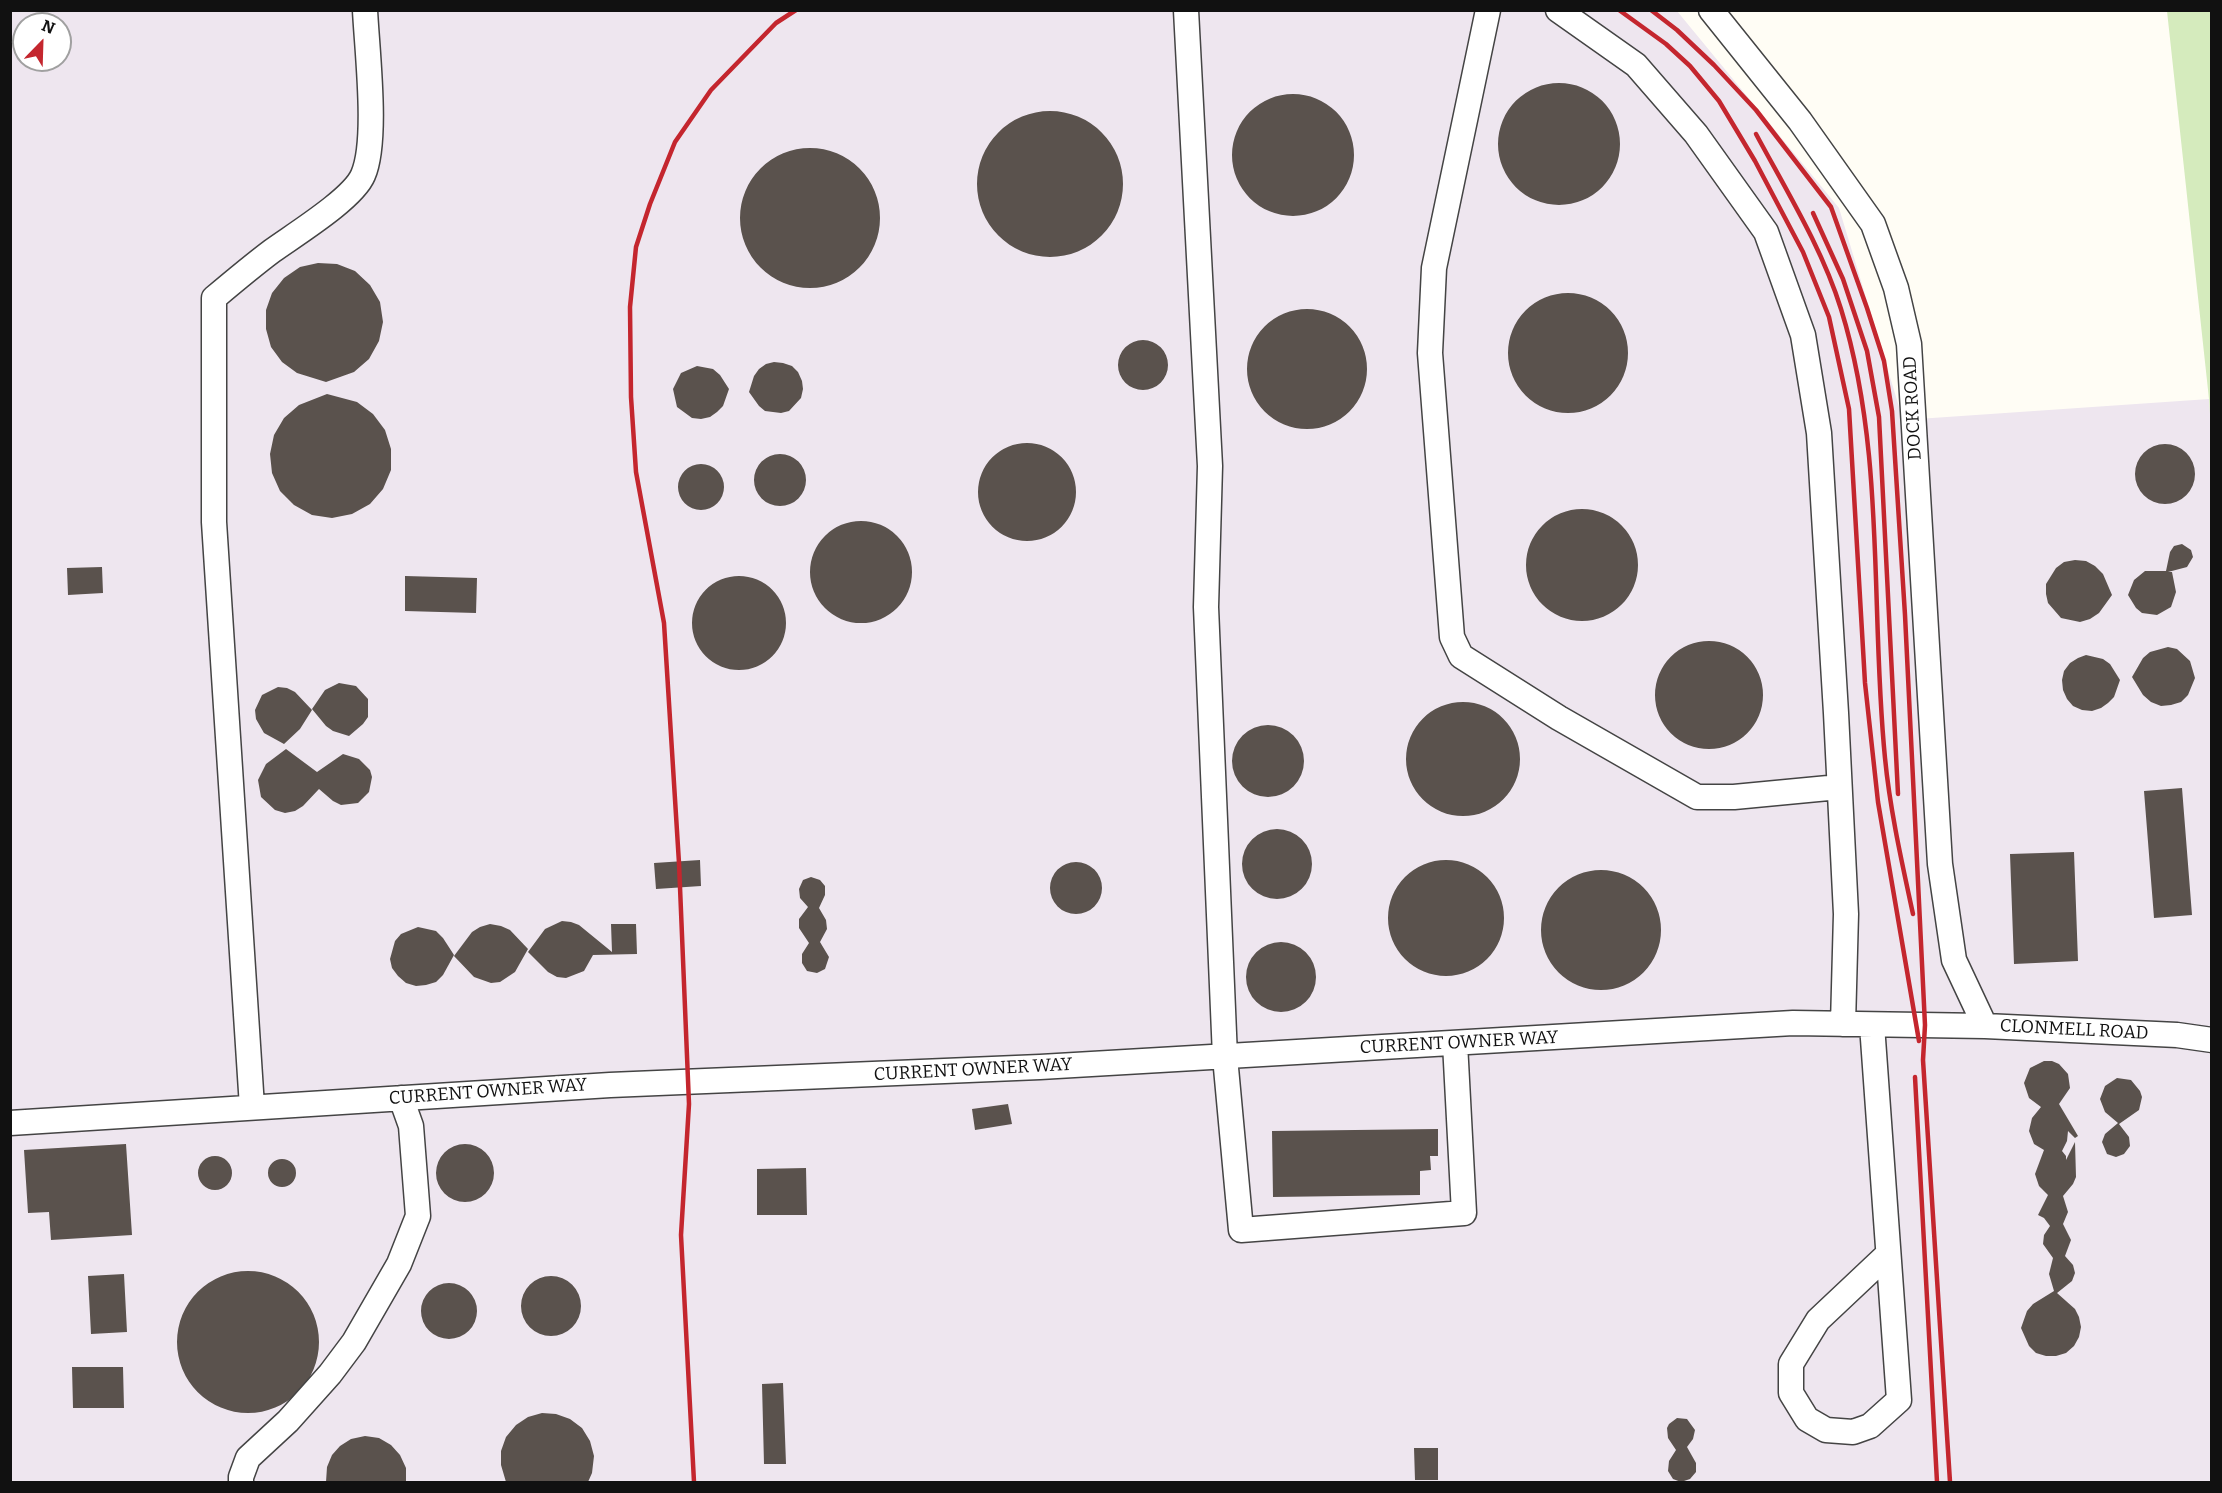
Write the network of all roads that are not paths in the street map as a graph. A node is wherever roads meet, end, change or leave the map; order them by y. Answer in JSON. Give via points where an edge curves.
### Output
{"nodes":[{"id":1,"x":365,"y":10,"type":"edge"},
{"id":2,"x":1186,"y":10,"type":"edge"},
{"id":3,"x":1488,"y":10,"type":"edge"},
{"id":4,"x":1558,"y":10,"type":"edge"},
{"id":5,"x":1711,"y":10,"type":"edge"},
{"id":6,"x":1839,"y":787,"type":"junction"},
{"id":7,"x":1843,"y":1024,"type":"junction"},
{"id":8,"x":1872,"y":1024,"type":"junction"},
{"id":9,"x":1936,"y":1026,"type":"joint"},
{"id":10,"x":1985,"y":1026,"type":"junction"},
{"id":11,"x":2211,"y":1040,"type":"edge"},
{"id":12,"x":1455,"y":1043,"type":"junction"},
{"id":13,"x":1225,"y":1057,"type":"junction"},
{"id":14,"x":401,"y":1098,"type":"junction"},
{"id":15,"x":252,"y":1107,"type":"junction"},
{"id":16,"x":10,"y":1123,"type":"edge"},
{"id":17,"x":1887,"y":1255,"type":"junction"},
{"id":18,"x":241,"y":1482,"type":"edge"}],
"edges":[{"from":1,"to":15,"type":"street","via":[[370,150],[363,177],[346,196],[214,298],[214,522]]},
{"from":2,"to":13,"type":"street","via":[[1210,466],[1206,607]]},
{"from":3,"to":6,"type":"street","via":[[1434,268],[1430,353],[1452,637],[1461,656],[1697,797]]},
{"from":4,"to":6,"type":"street","via":[[1636,65],[1696,134],[1766,232],[1803,336],[1819,432]]},
{"from":5,"to":10,"type":"street","name":"DOCK ROAD","via":[[1800,121],[1873,224],[1896,288],[1909,344],[1940,864],[1954,960]]},
{"from":6,"to":7,"type":"street","via":[[1846,914]]},
{"from":7,"to":8,"type":"street","name":"CURRENT OWNER WAY"},
{"from":7,"to":12,"type":"street","name":"CURRENT OWNER WAY","via":[[1793,1023]]},
{"from":8,"to":9,"type":"street","name":"CURRENT OWNER WAY"},
{"from":8,"to":17,"type":"street"},
{"from":9,"to":10,"type":"street","name":"CLONMELL ROAD"},
{"from":10,"to":11,"type":"street","name":"CLONMELL ROAD"},
{"from":12,"to":13,"type":"street","name":"CURRENT OWNER WAY"},
{"from":12,"to":13,"type":"street","via":[[1464,1213],[1241,1230]]},
{"from":13,"to":14,"type":"street","name":"CURRENT OWNER WAY"},
{"from":14,"to":15,"type":"street","name":"CURRENT OWNER WAY"},
{"from":14,"to":18,"type":"street","via":[[411,1126],[418,1216],[399,1264],[354,1342],[288,1420],[248,1458]]},
{"from":15,"to":16,"type":"street","name":"CURRENT OWNER WAY"},
{"from":17,"to":17,"type":"street","via":[[1899,1400],[1870,1426],[1853,1432],[1826,1430],[1807,1419],[1791,1393],[1791,1364],[1818,1320]]}]}
